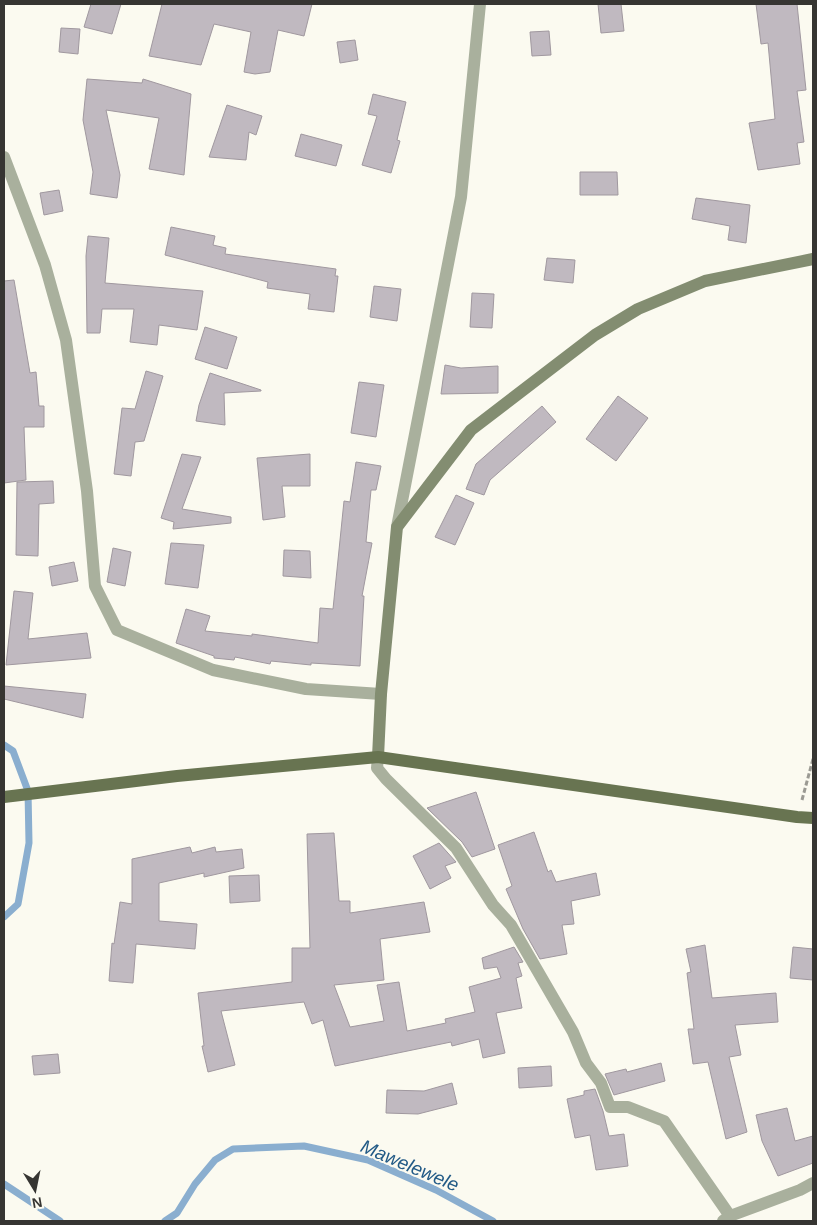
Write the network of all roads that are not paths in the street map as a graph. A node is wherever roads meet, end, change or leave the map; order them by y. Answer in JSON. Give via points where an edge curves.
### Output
{"nodes":[{"id":1,"x":480,"y":4,"type":"edge"},
{"id":2,"x":4,"y":157,"type":"edge"},
{"id":3,"x":813,"y":259,"type":"edge"},
{"id":4,"x":397,"y":527,"type":"junction"},
{"id":5,"x":381,"y":694,"type":"junction"},
{"id":6,"x":378,"y":757,"type":"junction"},
{"id":7,"x":10,"y":796,"type":"edge"},
{"id":8,"x":813,"y":818,"type":"edge"},
{"id":9,"x":813,"y":1183,"type":"edge"},
{"id":10,"x":726,"y":1218,"type":"edge"}],
"edges":[{"from":1,"to":4,"type":"street","via":[[461,197]]},
{"from":2,"to":5,"type":"street","via":[[45,265],[66,340],[87,491],[96,586],[117,630],[213,670],[306,689]]},
{"from":3,"to":4,"type":"street","via":[[705,281],[638,310],[595,335],[471,430]]},
{"from":4,"to":5,"type":"street"},
{"from":5,"to":6,"type":"street"},
{"from":6,"to":7,"type":"main road"},
{"from":6,"to":8,"type":"main road"},
{"from":6,"to":10,"type":"street","via":[[377,768],[456,848],[493,905],[511,925],[573,1032],[586,1063],[601,1083],[610,1107],[628,1107],[664,1121]]},
{"from":9,"to":10,"type":"street"}]}
